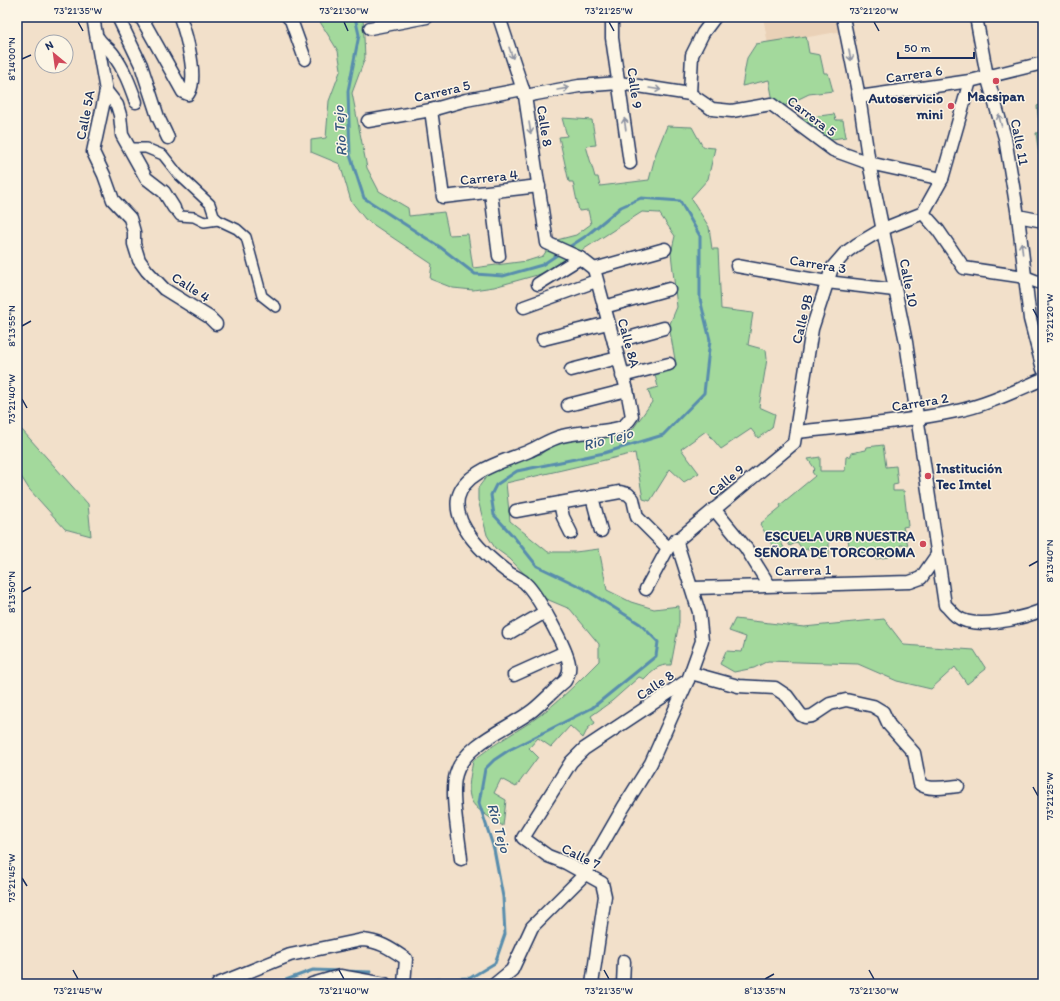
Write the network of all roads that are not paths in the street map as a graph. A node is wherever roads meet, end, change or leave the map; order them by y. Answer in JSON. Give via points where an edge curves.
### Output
{"nodes":[{"id":1,"x":93,"y":17,"type":"edge"},
{"id":2,"x":118,"y":17,"type":"edge"},
{"id":3,"x":141,"y":17,"type":"edge"},
{"id":4,"x":180,"y":17,"type":"edge"},
{"id":5,"x":288,"y":17,"type":"edge"},
{"id":6,"x":427,"y":17,"type":"edge"},
{"id":7,"x":499,"y":17,"type":"edge"},
{"id":8,"x":612,"y":17,"type":"edge"},
{"id":9,"x":715,"y":17,"type":"edge"},
{"id":10,"x":843,"y":17,"type":"edge"},
{"id":11,"x":976,"y":17,"type":"edge"},
{"id":12,"x":370,"y":28,"type":"dead end"},
{"id":13,"x":97,"y":38,"type":"junction"},
{"id":14,"x":305,"y":59,"type":"dead end"},
{"id":15,"x":1043,"y":63,"type":"edge"},
{"id":16,"x":987,"y":76,"type":"junction"},
{"id":17,"x":970,"y":81,"type":"junction"},
{"id":18,"x":619,"y":83,"type":"junction"},
{"id":19,"x":106,"y":91,"type":"junction"},
{"id":20,"x":524,"y":93,"type":"junction"},
{"id":21,"x":690,"y":94,"type":"junction"},
{"id":22,"x":859,"y":97,"type":"junction"},
{"id":23,"x":136,"y":102,"type":"dead end"},
{"id":24,"x":431,"y":110,"type":"junction"},
{"id":25,"x":368,"y":121,"type":"dead end"},
{"id":26,"x":168,"y":138,"type":"dead end"},
{"id":27,"x":129,"y":148,"type":"junction"},
{"id":28,"x":93,"y":152,"type":"joint"},
{"id":29,"x":630,"y":163,"type":"dead end"},
{"id":30,"x":869,"y":163,"type":"junction"},
{"id":31,"x":942,"y":179,"type":"junction"},
{"id":32,"x":539,"y":186,"type":"junction"},
{"id":33,"x":491,"y":193,"type":"junction"},
{"id":34,"x":174,"y":208,"type":"joint"},
{"id":35,"x":923,"y":213,"type":"junction"},
{"id":36,"x":1018,"y":216,"type":"junction"},
{"id":37,"x":218,"y":220,"type":"junction"},
{"id":38,"x":1043,"y":221,"type":"edge"},
{"id":39,"x":883,"y":229,"type":"junction"},
{"id":40,"x":665,"y":249,"type":"dead end"},
{"id":41,"x":499,"y":256,"type":"dead end"},
{"id":42,"x":577,"y":257,"type":"junction"},
{"id":43,"x":737,"y":266,"type":"dead end"},
{"id":44,"x":594,"y":268,"type":"junction"},
{"id":45,"x":1025,"y":277,"type":"junction"},
{"id":46,"x":596,"y":281,"type":"junction"},
{"id":47,"x":827,"y":282,"type":"junction"},
{"id":48,"x":538,"y":284,"type":"dead end"},
{"id":49,"x":1043,"y":284,"type":"edge"},
{"id":50,"x":669,"y":289,"type":"dead end"},
{"id":51,"x":894,"y":290,"type":"junction"},
{"id":52,"x":276,"y":307,"type":"dead end"},
{"id":53,"x":524,"y":307,"type":"dead end"},
{"id":54,"x":604,"y":307,"type":"junction"},
{"id":55,"x":608,"y":323,"type":"junction"},
{"id":56,"x":216,"y":324,"type":"dead end"},
{"id":57,"x":664,"y":328,"type":"dead end"},
{"id":58,"x":543,"y":339,"type":"dead end"},
{"id":59,"x":614,"y":342,"type":"junction"},
{"id":60,"x":618,"y":358,"type":"junction"},
{"id":61,"x":1042,"y":360,"type":"edge"},
{"id":62,"x":669,"y":364,"type":"dead end"},
{"id":63,"x":571,"y":370,"type":"dead end"},
{"id":64,"x":622,"y":376,"type":"junction"},
{"id":65,"x":1043,"y":379,"type":"edge"},
{"id":66,"x":627,"y":390,"type":"junction"},
{"id":67,"x":568,"y":405,"type":"dead end"},
{"id":68,"x":918,"y":418,"type":"junction"},
{"id":69,"x":796,"y":438,"type":"junction"},
{"id":70,"x":592,"y":497,"type":"junction"},
{"id":71,"x":560,"y":503,"type":"junction"},
{"id":72,"x":714,"y":509,"type":"junction"},
{"id":73,"x":516,"y":510,"type":"dead end"},
{"id":74,"x":601,"y":531,"type":"dead end"},
{"id":75,"x":571,"y":533,"type":"dead end"},
{"id":76,"x":672,"y":544,"type":"junction"},
{"id":77,"x":937,"y":556,"type":"junction"},
{"id":78,"x":769,"y":585,"type":"junction"},
{"id":79,"x":693,"y":588,"type":"junction"},
{"id":80,"x":646,"y":589,"type":"dead end"},
{"id":81,"x":1043,"y":610,"type":"edge"},
{"id":82,"x":545,"y":612,"type":"junction"},
{"id":83,"x":509,"y":633,"type":"dead end"},
{"id":84,"x":565,"y":652,"type":"junction"},
{"id":85,"x":514,"y":675,"type":"dead end"},
{"id":86,"x":690,"y":677,"type":"junction"},
{"id":87,"x":958,"y":786,"type":"dead end"},
{"id":88,"x":523,"y":838,"type":"joint"},
{"id":89,"x":461,"y":859,"type":"dead end"},
{"id":90,"x":585,"y":874,"type":"junction"},
{"id":91,"x":624,"y":961,"type":"dead end"},
{"id":92,"x":218,"y":984,"type":"edge"},
{"id":93,"x":312,"y":984,"type":"edge"},
{"id":94,"x":385,"y":984,"type":"edge"},
{"id":95,"x":404,"y":984,"type":"edge"},
{"id":96,"x":495,"y":984,"type":"edge"},
{"id":97,"x":592,"y":984,"type":"edge"},
{"id":98,"x":623,"y":984,"type":"edge"}],
"edges":[{"from":1,"to":13,"type":"street","name":"Calle 5A"},
{"from":2,"to":26,"type":"street","via":[[141,65],[158,117]]},
{"from":3,"to":4,"type":"street","via":[[183,92],[188,94],[191,89],[190,58],[188,41]]},
{"from":5,"to":14,"type":"street"},
{"from":6,"to":12,"type":"street"},
{"from":7,"to":20,"type":"street","name":"Calle 8","one_way":true},
{"from":8,"to":18,"type":"street","name":"Calle 9","via":[[612,38]]},
{"from":9,"to":21,"type":"street","via":[[692,55]]},
{"from":10,"to":22,"type":"street","name":"Calle 10","one_way":true},
{"from":11,"to":16,"type":"street","name":"Calle 11"},
{"from":13,"to":19,"type":"street","name":"Calle 5A"},
{"from":13,"to":23,"type":"street","via":[[112,52],[129,82]]},
{"from":15,"to":16,"type":"street","name":"Carrera 6"},
{"from":16,"to":17,"type":"street","name":"Carrera 6"},
{"from":36,"to":16,"type":"street","name":"Calle 11","one_way":true,"via":[[1005,138]]},
{"from":17,"to":22,"type":"street","name":"Carrera 6"},
{"from":17,"to":31,"type":"street"},
{"from":20,"to":18,"type":"street","name":"Carrera 5","one_way":true},
{"from":18,"to":21,"type":"street","name":"Carrera 5","one_way":true},
{"from":29,"to":18,"type":"street","name":"Calle 9","one_way":true},
{"from":19,"to":27,"type":"street","via":[[117,105],[122,135]]},
{"from":19,"to":28,"type":"street","name":"Calle 5A"},
{"from":20,"to":24,"type":"street","name":"Carrera 5","via":[[466,100]]},
{"from":20,"to":32,"type":"street","name":"Calle 8","one_way":true},
{"from":21,"to":30,"type":"street","name":"Carrera 5","via":[[712,109],[732,111],[771,104],[833,150]]},
{"from":22,"to":30,"type":"street","name":"Calle 10"},
{"from":24,"to":25,"type":"street","name":"Carrera 5"},
{"from":24,"to":33,"type":"street","name":"Carrera 4","via":[[443,197]]},
{"from":27,"to":34,"type":"street","via":[[146,178],[164,192]]},
{"from":27,"to":37,"type":"street","via":[[146,148],[163,155],[178,174],[210,204]]},
{"from":28,"to":56,"type":"street","name":"Calle 4","via":[[113,200],[130,218],[139,260],[164,289]]},
{"from":30,"to":31,"type":"street","name":"Carrera 5"},
{"from":30,"to":39,"type":"street","name":"Calle 10"},
{"from":31,"to":35,"type":"street"},
{"from":32,"to":33,"type":"street","name":"Carrera 4"},
{"from":32,"to":42,"type":"street","name":"Calle 8","via":[[550,244]]},
{"from":33,"to":41,"type":"street"},
{"from":34,"to":37,"type":"street","via":[[180,216],[194,216],[204,222]]},
{"from":35,"to":39,"type":"street","name":"Calle 9B"},
{"from":35,"to":45,"type":"street","via":[[964,268]]},
{"from":36,"to":38,"type":"street"},
{"from":45,"to":36,"type":"street","name":"Calle 11","one_way":true},
{"from":37,"to":52,"type":"street","via":[[237,229],[246,237],[262,296]]},
{"from":39,"to":47,"type":"street","name":"Calle 9B","via":[[845,253],[832,268]]},
{"from":39,"to":51,"type":"street","name":"Calle 10"},
{"from":40,"to":44,"type":"street"},
{"from":42,"to":44,"type":"street"},
{"from":42,"to":48,"type":"street"},
{"from":43,"to":47,"type":"street","name":"Carrera 3"},
{"from":44,"to":46,"type":"street","name":"Calle 8A"},
{"from":45,"to":49,"type":"street"},
{"from":45,"to":61,"type":"street","name":"Calle 11","via":[[1030,319]]},
{"from":46,"to":53,"type":"street"},
{"from":46,"to":54,"type":"street","name":"Calle 8A"},
{"from":47,"to":51,"type":"street","name":"Carrera 3"},
{"from":47,"to":69,"type":"street","name":"Calle 9B","via":[[812,329]]},
{"from":50,"to":54,"type":"street"},
{"from":51,"to":68,"type":"street","name":"Calle 10"},
{"from":54,"to":55,"type":"street","name":"Calle 8A"},
{"from":55,"to":58,"type":"street"},
{"from":55,"to":59,"type":"street","name":"Calle 8A"},
{"from":57,"to":59,"type":"street"},
{"from":59,"to":60,"type":"street","name":"Calle 8A"},
{"from":60,"to":63,"type":"street"},
{"from":60,"to":64,"type":"street","name":"Calle 8A"},
{"from":62,"to":64,"type":"street"},
{"from":64,"to":66,"type":"street","name":"Calle 8A"},
{"from":65,"to":68,"type":"street","name":"Carrera 2","via":[[993,401],[958,411]]},
{"from":66,"to":67,"type":"street"},
{"from":66,"to":82,"type":"street","name":"Calle 8A","via":[[632,416],[627,424],[619,428],[562,436],[493,465],[465,483],[458,498],[459,516],[481,550],[506,572],[526,583]]},
{"from":68,"to":69,"type":"street","name":"Carrera 2"},
{"from":68,"to":77,"type":"street","name":"Calle 10"},
{"from":69,"to":72,"type":"street","name":"Calle 9"},
{"from":70,"to":71,"type":"street"},
{"from":70,"to":74,"type":"street"},
{"from":70,"to":76,"type":"street","via":[[620,492],[628,494],[633,498],[637,517]]},
{"from":71,"to":73,"type":"street"},
{"from":71,"to":75,"type":"street","via":[[563,517]]},
{"from":72,"to":76,"type":"street","name":"Calle 9"},
{"from":72,"to":78,"type":"street","via":[[746,548]]},
{"from":76,"to":79,"type":"street"},
{"from":76,"to":80,"type":"street"},
{"from":77,"to":78,"type":"street","name":"Carrera 1","via":[[921,578],[910,582]]},
{"from":77,"to":81,"type":"street","via":[[946,605],[956,617],[974,623],[1010,620]]},
{"from":78,"to":79,"type":"street","name":"Carrera 1"},
{"from":79,"to":86,"type":"street","via":[[702,641]]},
{"from":82,"to":83,"type":"street"},
{"from":82,"to":84,"type":"street"},
{"from":84,"to":85,"type":"street"},
{"from":84,"to":89,"type":"street","via":[[569,663],[569,675],[565,681],[532,710],[482,742],[468,755],[456,773],[454,788]]},
{"from":86,"to":87,"type":"street","via":[[738,686],[775,688],[787,696],[801,715],[805,716],[812,716],[830,704],[846,700],[873,706],[883,712],[889,725],[914,753],[920,784],[924,787],[937,788]]},
{"from":86,"to":88,"type":"street","name":"Calle 8","via":[[584,749],[571,762]]},
{"from":86,"to":90,"type":"street","name":"Calle 8","via":[[651,763]]},
{"from":88,"to":90,"type":"street","name":"Calle 7","via":[[548,856]]},
{"from":90,"to":96,"type":"street","name":"Calle 8","via":[[532,927],[512,970]]},
{"from":90,"to":97,"type":"street","name":"Calle 7","via":[[602,883],[605,896]]},
{"from":91,"to":98,"type":"street"},
{"from":92,"to":95,"type":"street","via":[[290,955],[373,940],[406,959]]},
{"from":93,"to":94,"type":"street","via":[[340,976]]}]}
